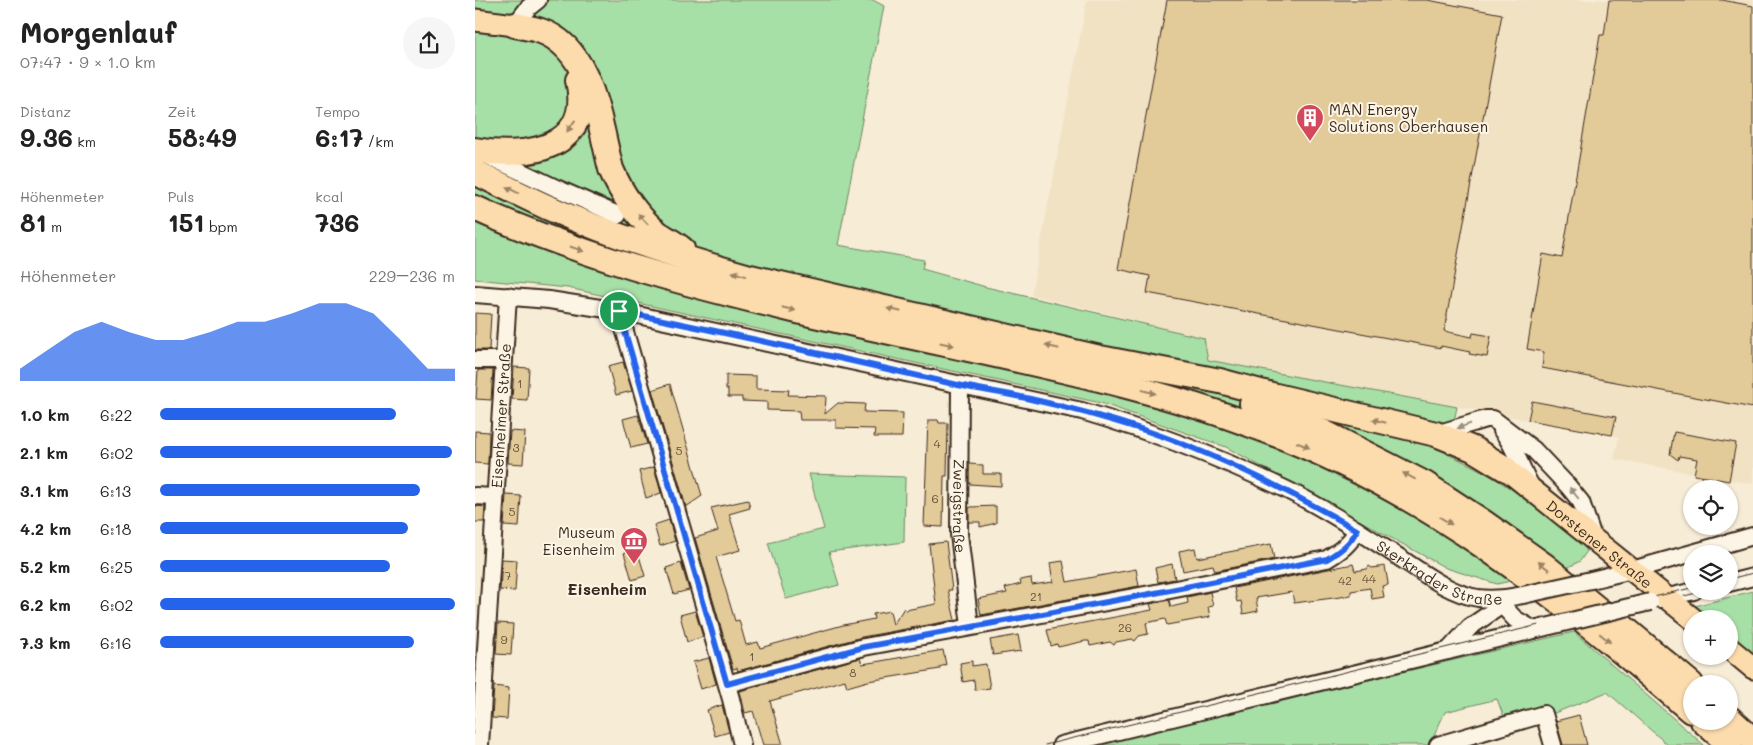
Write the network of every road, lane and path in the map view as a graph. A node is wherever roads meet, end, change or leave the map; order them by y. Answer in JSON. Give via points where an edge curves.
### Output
{"nodes":[{"id":1,"x":539,"y":0,"type":"edge"},
{"id":2,"x":475,"y":20,"type":"edge"},
{"id":3,"x":515,"y":26,"type":"junction"},
{"id":4,"x":476,"y":156,"type":"edge"},
{"id":5,"x":475,"y":208,"type":"edge"},
{"id":6,"x":618,"y":215,"type":"dead end"},
{"id":7,"x":475,"y":220,"type":"edge"},
{"id":8,"x":531,"y":232,"type":"junction"},
{"id":9,"x":694,"y":261,"type":"junction"},
{"id":10,"x":475,"y":294,"type":"edge"},
{"id":11,"x":508,"y":296,"type":"junction"},
{"id":12,"x":619,"y":311,"type":"junction"},
{"id":13,"x":1100,"y":358,"type":"junction"},
{"id":14,"x":475,"y":360,"type":"edge"},
{"id":15,"x":505,"y":360,"type":"junction"},
{"id":16,"x":960,"y":385,"type":"junction"},
{"id":17,"x":1493,"y":419,"type":"junction"},
{"id":18,"x":1436,"y":434,"type":"junction"},
{"id":19,"x":1506,"y":468,"type":"junction"},
{"id":20,"x":1533,"y":490,"type":"junction"},
{"id":21,"x":475,"y":496,"type":"edge"},
{"id":22,"x":494,"y":497,"type":"junction"},
{"id":23,"x":1357,"y":530,"type":"junction"},
{"id":24,"x":1753,"y":536,"type":"edge"},
{"id":25,"x":1593,"y":537,"type":"junction"},
{"id":26,"x":1632,"y":570,"type":"junction"},
{"id":27,"x":1753,"y":577,"type":"edge"},
{"id":28,"x":1738,"y":581,"type":"edge"},
{"id":29,"x":1683,"y":594,"type":"edge"},
{"id":30,"x":1658,"y":600,"type":"junction"},
{"id":31,"x":1501,"y":602,"type":"junction"},
{"id":32,"x":1683,"y":614,"type":"edge"},
{"id":33,"x":970,"y":626,"type":"junction"},
{"id":34,"x":1540,"y":628,"type":"junction"},
{"id":35,"x":1448,"y":651,"type":"junction"},
{"id":36,"x":1738,"y":656,"type":"edge"},
{"id":37,"x":1753,"y":668,"type":"edge"},
{"id":38,"x":1683,"y":677,"type":"edge"},
{"id":39,"x":727,"y":684,"type":"junction"},
{"id":40,"x":1683,"y":704,"type":"edge"},
{"id":41,"x":1738,"y":726,"type":"edge"},
{"id":42,"x":1713,"y":730,"type":"edge"},
{"id":43,"x":1753,"y":740,"type":"edge"},
{"id":44,"x":481,"y":745,"type":"edge"},
{"id":45,"x":742,"y":745,"type":"edge"},
{"id":46,"x":1061,"y":745,"type":"edge"},
{"id":47,"x":1438,"y":745,"type":"edge"},
{"id":48,"x":1553,"y":745,"type":"edge"},
{"id":49,"x":1730,"y":745,"type":"edge"}],
"edges":[{"from":1,"to":3,"type":"street","via":[[528,8]]},
{"from":2,"to":3,"type":"main road"},
{"from":3,"to":4,"type":"highway","one_way":true,"via":[[557,47],[568,59],[577,76],[580,110],[565,135],[543,149]]},
{"from":9,"to":3,"type":"highway","one_way":true,"via":[[645,221],[619,188],[587,77],[573,54],[549,34]]},
{"from":4,"to":6,"type":"street"},
{"from":9,"to":4,"type":"highway","one_way":true,"via":[[557,211]]},
{"from":5,"to":8,"type":"highway"},
{"from":7,"to":8,"type":"highway","via":[[500,230]]},
{"from":8,"to":40,"type":"highway","one_way":true,"via":[[694,285],[1102,380],[1182,401],[1264,429],[1345,464],[1459,530],[1596,631]]},
{"from":13,"to":9,"type":"highway","one_way":true,"via":[[750,277]]},
{"from":10,"to":11,"type":"street","name":"Sterkrader Straße"},
{"from":11,"to":12,"type":"street","name":"Sterkrader Straße"},
{"from":11,"to":15,"type":"street","name":"Eisenheimer Straße"},
{"from":12,"to":16,"type":"street","name":"Sterkrader Straße"},
{"from":12,"to":39,"type":"street"},
{"from":18,"to":13,"type":"highway","one_way":true,"via":[[1220,381]]},
{"from":38,"to":13,"type":"highway","one_way":true,"via":[[1545,566],[1425,484],[1351,445],[1262,407]]},
{"from":14,"to":15,"type":"street"},
{"from":15,"to":22,"type":"street","name":"Eisenheimer Straße"},
{"from":16,"to":23,"type":"street","name":"Sterkrader Straße","via":[[1057,405],[1148,431],[1254,474]]},
{"from":16,"to":33,"type":"street","name":"Zweigstraße","via":[[959,534]]},
{"from":17,"to":18,"type":"street","one_way":true},
{"from":17,"to":19,"type":"street"},
{"from":17,"to":20,"type":"street","via":[[1510,440]]},
{"from":25,"to":17,"type":"street","one_way":true,"via":[[1581,502],[1568,486],[1534,450]]},
{"from":18,"to":19,"type":"highway","via":[[1473,449]]},
{"from":19,"to":20,"type":"main road","name":"Dorstener Straße"},
{"from":20,"to":25,"type":"main road","name":"Dorstener Straße"},
{"from":21,"to":22,"type":"street"},
{"from":22,"to":44,"type":"street","name":"Eisenheimer Straße"},
{"from":23,"to":31,"type":"street","name":"Sterkrader Straße","via":[[1461,593]]},
{"from":23,"to":33,"type":"street","via":[[1341,550],[1327,559]]},
{"from":24,"to":26,"type":"street","name":"Sterkrader Straße"},
{"from":25,"to":26,"type":"main road","name":"Dorstener Straße"},
{"from":26,"to":30,"type":"main road","name":"Dorstener Straße"},
{"from":26,"to":31,"type":"street","name":"Sterkrader Straße","bridge":true},
{"from":27,"to":28,"type":"street"},
{"from":29,"to":30,"type":"street"},
{"from":30,"to":32,"type":"main road","name":"Dorstener Straße"},
{"from":30,"to":34,"type":"street","bridge":true},
{"from":31,"to":34,"type":"street","via":[[1515,619]]},
{"from":31,"to":35,"type":"street","via":[[1470,627]]},
{"from":33,"to":39,"type":"street","via":[[864,647]]},
{"from":34,"to":35,"type":"street"},
{"from":35,"to":46,"type":"street"},
{"from":36,"to":37,"type":"main road"},
{"from":39,"to":45,"type":"street"},
{"from":41,"to":43,"type":"highway"},
{"from":42,"to":49,"type":"highway"},
{"from":47,"to":48,"type":"street","via":[[1545,714]]}]}
